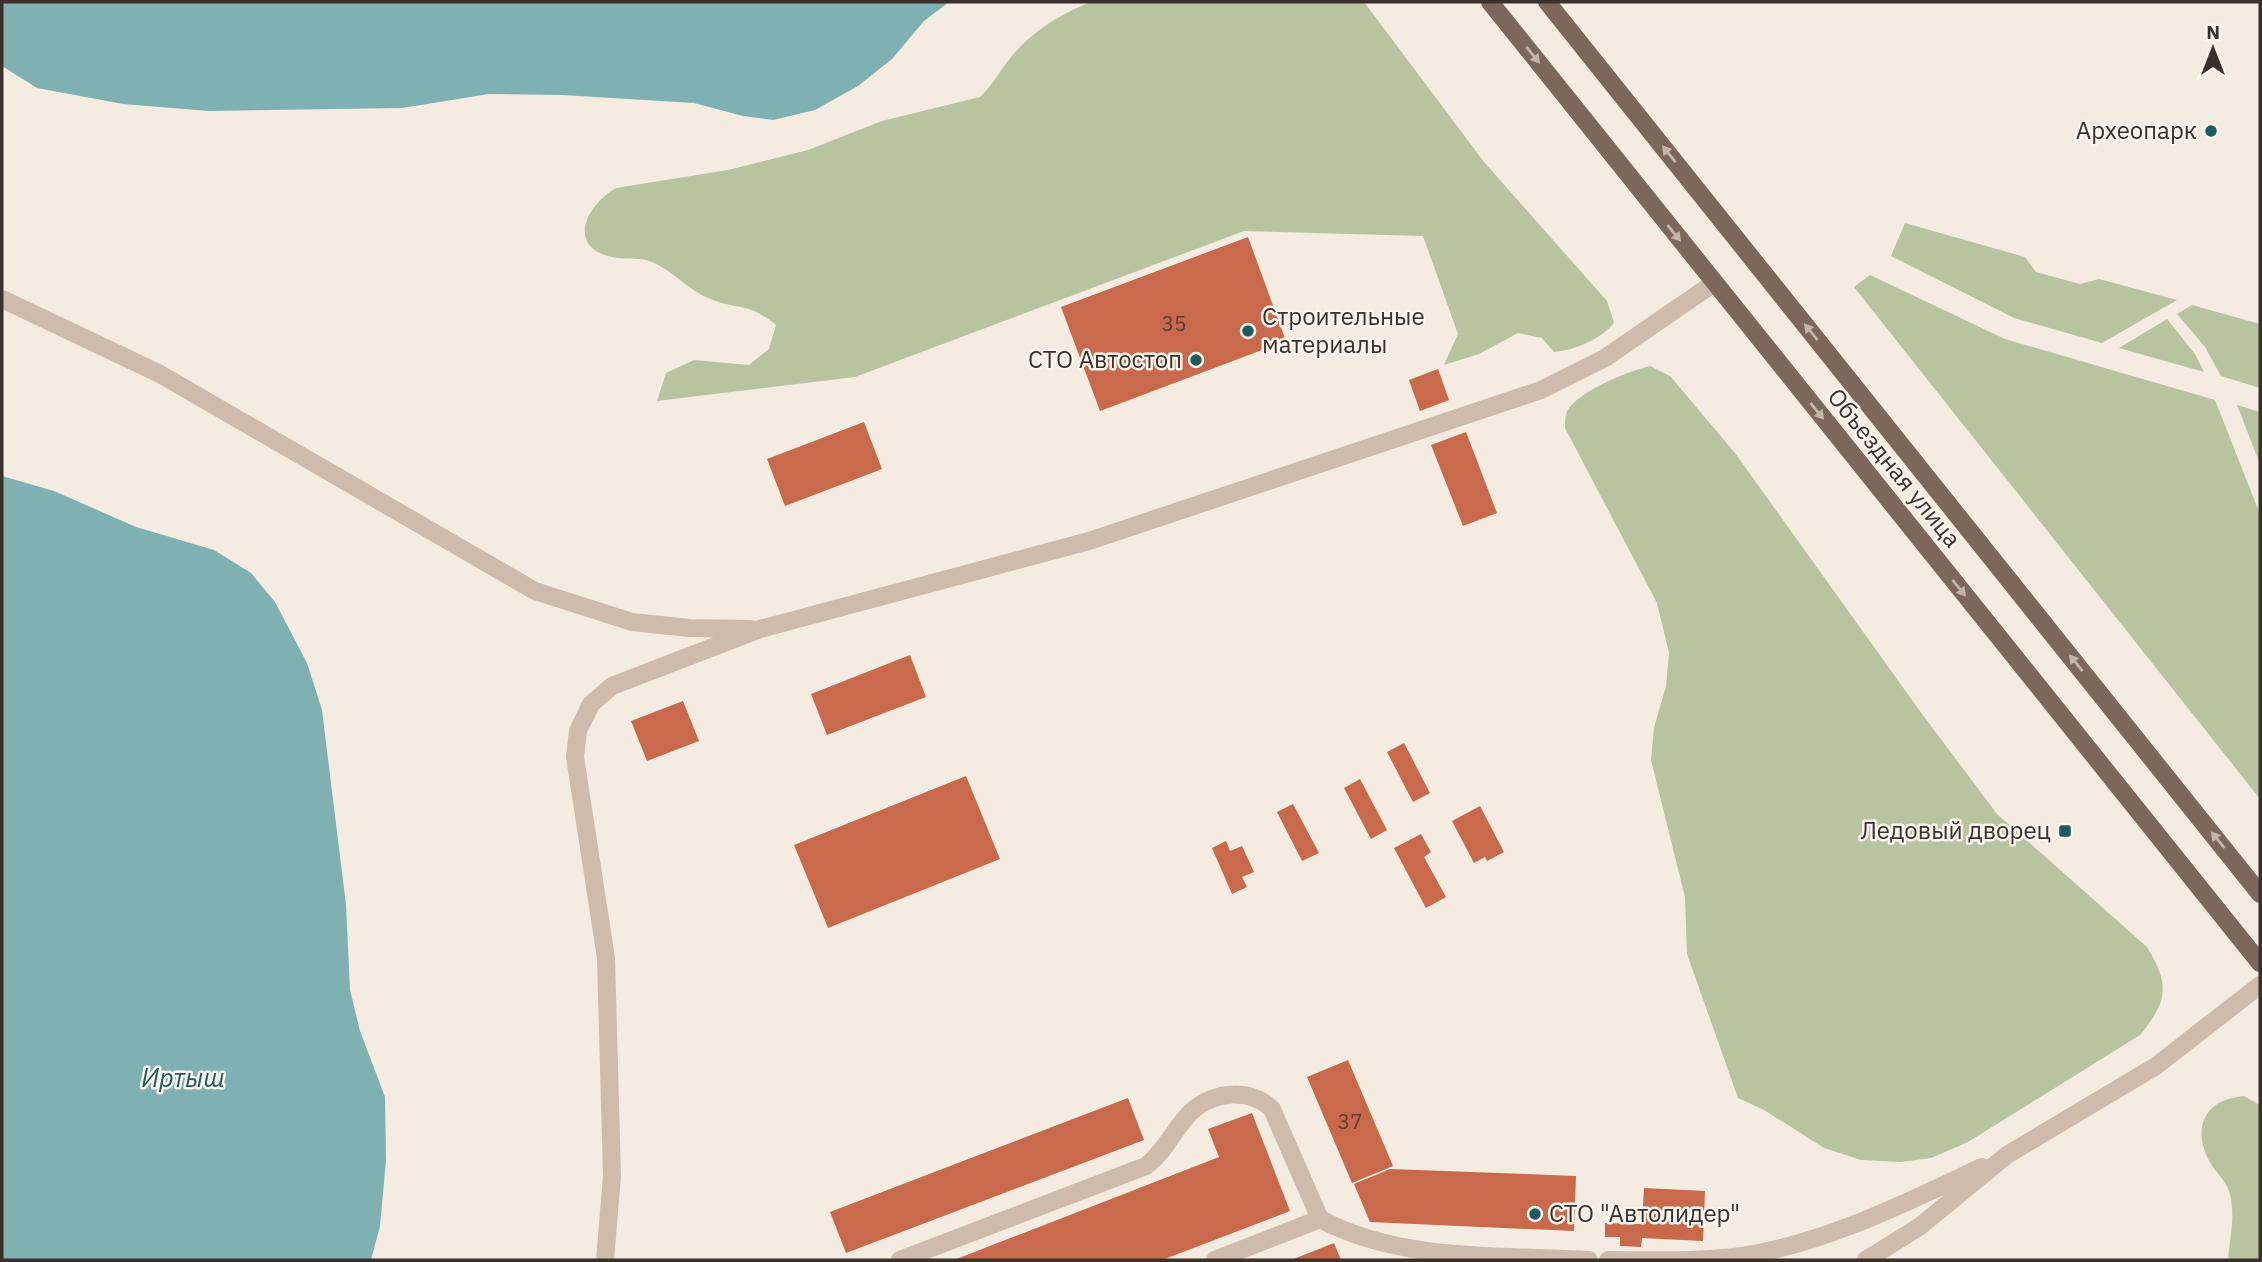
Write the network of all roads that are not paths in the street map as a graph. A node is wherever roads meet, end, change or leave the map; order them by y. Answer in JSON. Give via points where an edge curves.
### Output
{"nodes":[{"id":1,"x":1490,"y":2,"type":"edge"},
{"id":2,"x":1547,"y":2,"type":"edge"},
{"id":3,"x":1714,"y":283,"type":"junction"},
{"id":4,"x":2,"y":299,"type":"edge"},
{"id":5,"x":760,"y":629,"type":"junction"},
{"id":6,"x":2260,"y":894,"type":"edge"},
{"id":7,"x":2260,"y":963,"type":"edge"},
{"id":8,"x":2260,"y":985,"type":"edge"},
{"id":9,"x":2007,"y":1155,"type":"junction"},
{"id":10,"x":1320,"y":1219,"type":"junction"},
{"id":11,"x":605,"y":1260,"type":"edge"},
{"id":12,"x":900,"y":1260,"type":"edge"},
{"id":13,"x":1215,"y":1260,"type":"edge"},
{"id":14,"x":1589,"y":1260,"type":"edge"},
{"id":15,"x":1608,"y":1260,"type":"edge"},
{"id":16,"x":1866,"y":1260,"type":"edge"}],
"edges":[{"from":1,"to":3,"type":"main road","name":"Объездная улица","one_way":true},
{"from":6,"to":2,"type":"main road","name":"Объездная улица","one_way":true},
{"from":3,"to":5,"type":"lane","via":[[1605,358],[1541,390],[1478,413],[1089,541]]},
{"from":3,"to":7,"type":"main road","name":"Объездная улица","one_way":true},
{"from":4,"to":5,"type":"lane","via":[[160,374],[535,591],[632,622]]},
{"from":5,"to":11,"type":"lane","via":[[612,686],[591,704],[579,731],[575,757],[607,972],[612,1177]]},
{"from":8,"to":9,"type":"lane","via":[[2156,1066]]},
{"from":9,"to":15,"type":"lane","via":[[1879,1215],[1784,1247],[1741,1256]]},
{"from":9,"to":16,"type":"lane","via":[[1919,1227]]},
{"from":10,"to":12,"type":"lane","via":[[1272,1109],[1247,1094],[1228,1095],[1194,1109],[1160,1155],[1146,1166]]},
{"from":10,"to":13,"type":"lane"},
{"from":10,"to":14,"type":"lane","via":[[1367,1240],[1416,1251]]}]}
